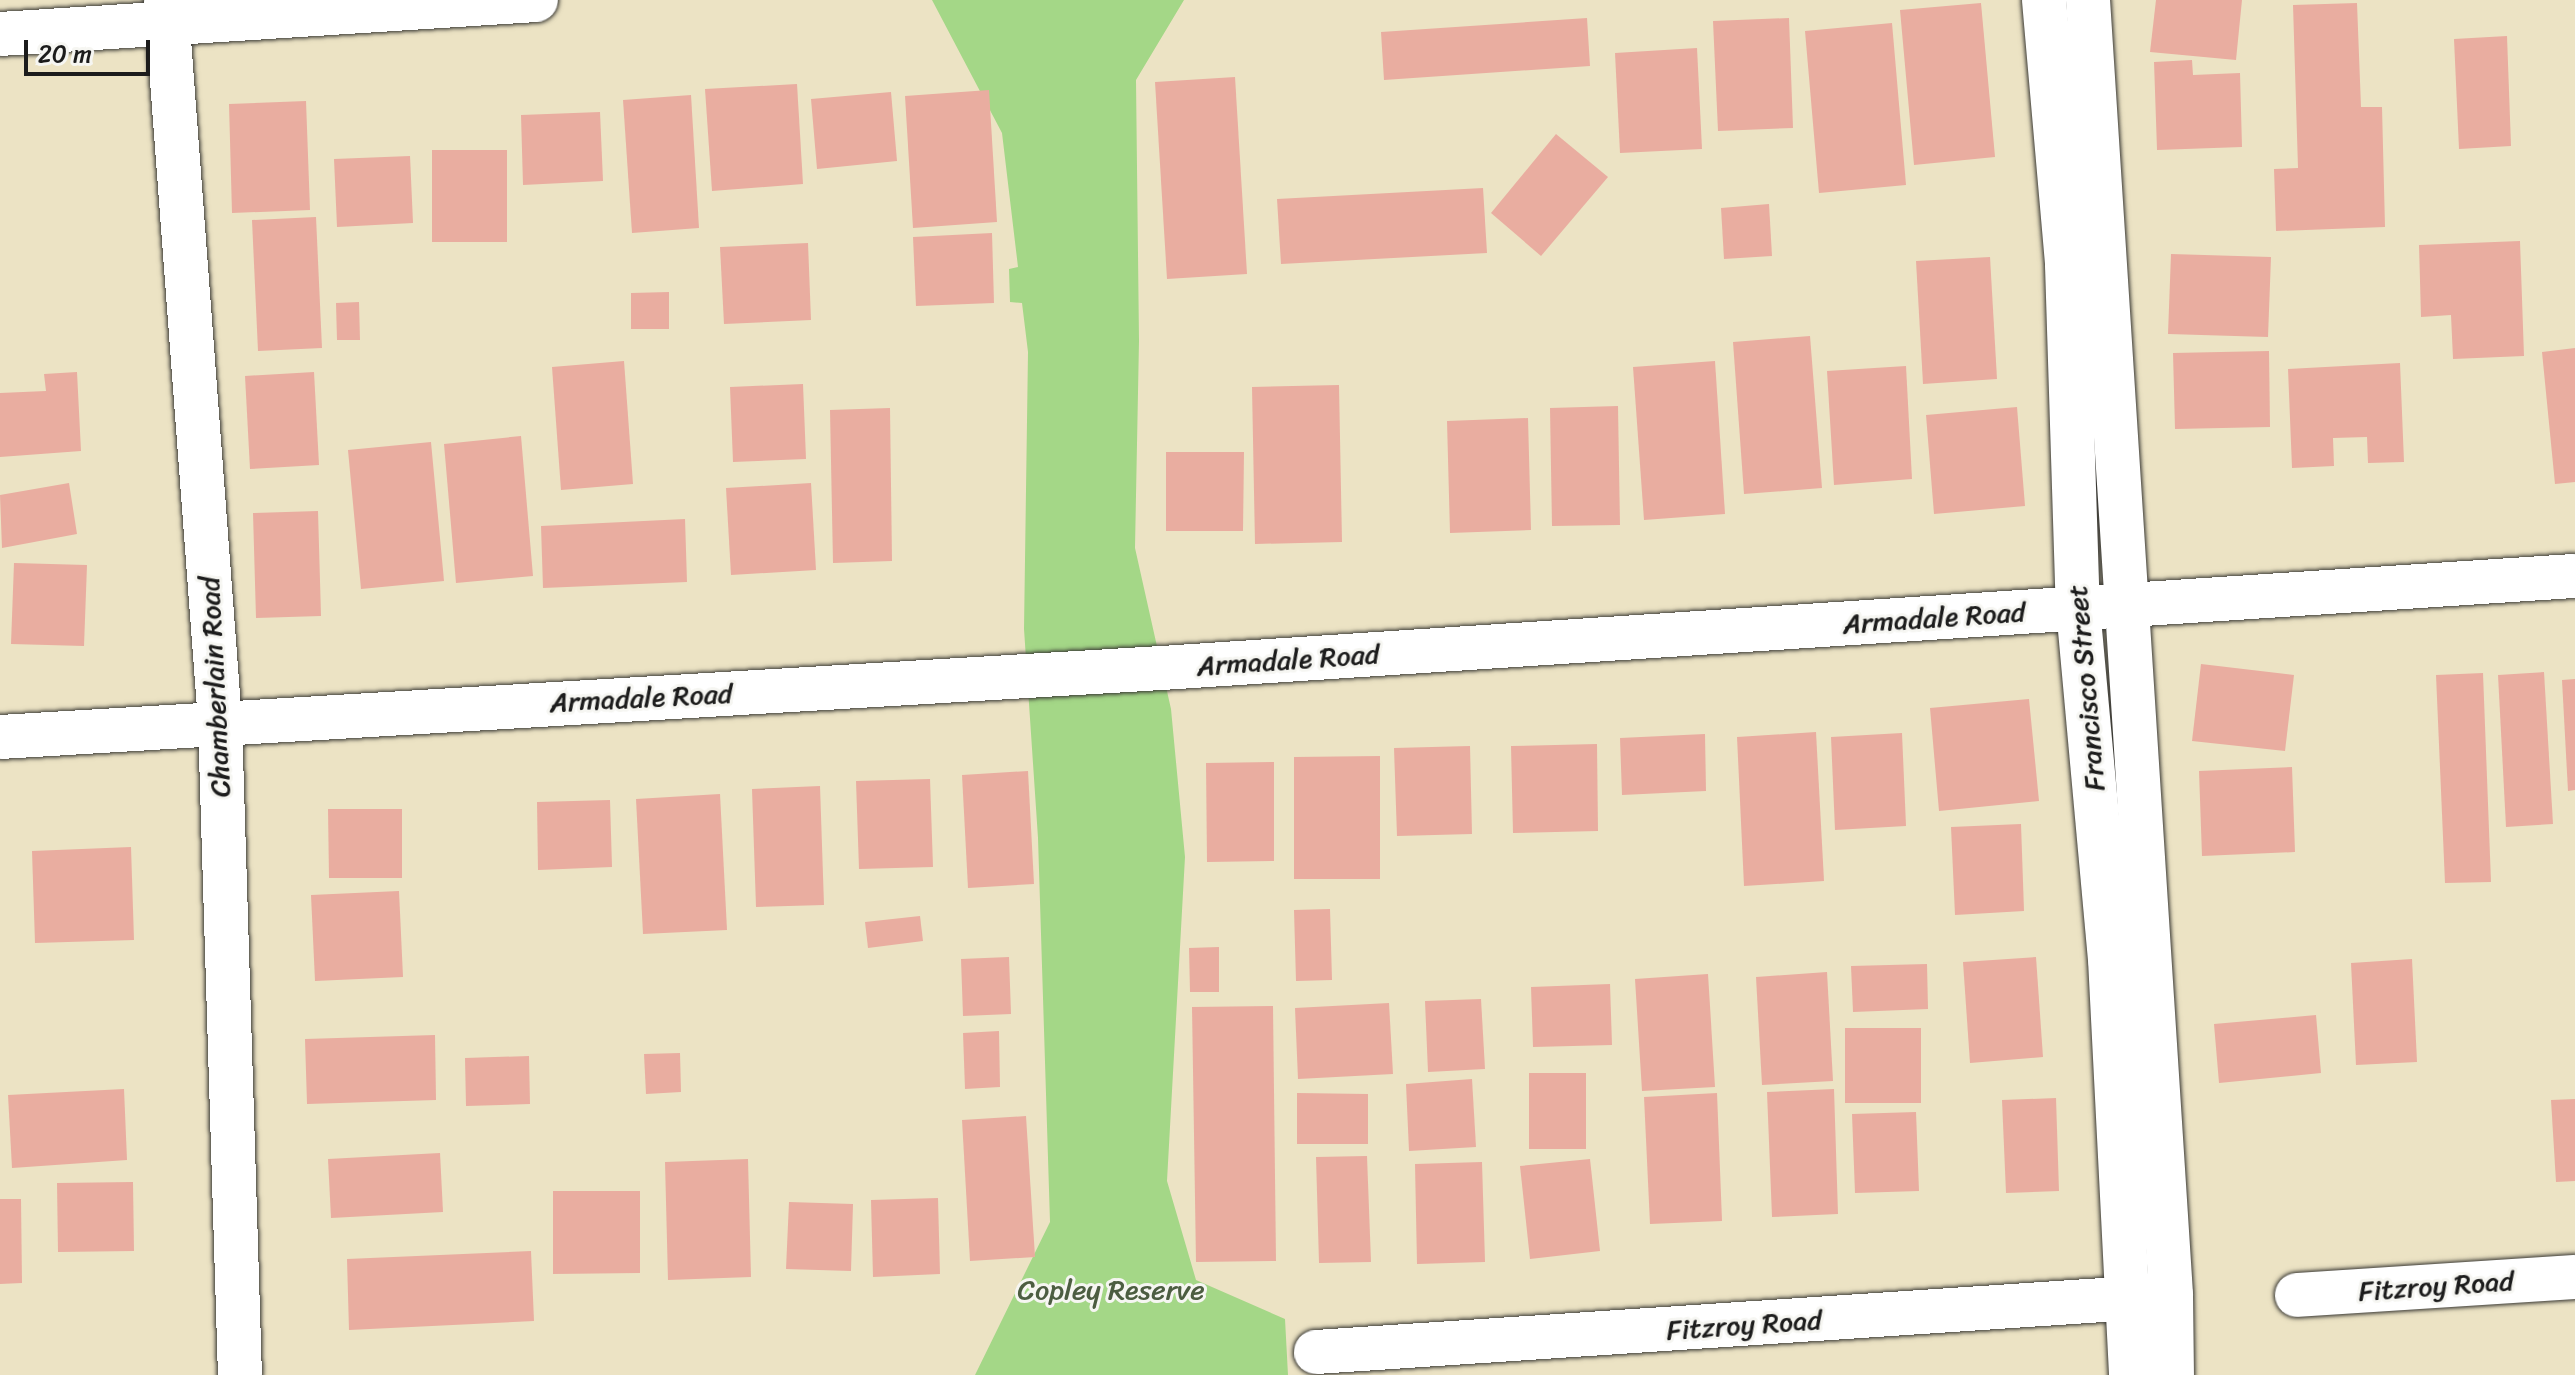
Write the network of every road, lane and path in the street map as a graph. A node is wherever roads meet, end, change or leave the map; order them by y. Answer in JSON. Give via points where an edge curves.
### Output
{"nodes":[{"id":1,"x":536,"y":0,"type":"edge"},
{"id":2,"x":2044,"y":0,"type":"edge"},
{"id":3,"x":2088,"y":0,"type":"edge"},
{"id":4,"x":166,"y":12,"type":"edge"},
{"id":5,"x":0,"y":34,"type":"edge"},
{"id":6,"x":2575,"y":576,"type":"edge"},
{"id":7,"x":2125,"y":605,"type":"junction"},
{"id":8,"x":2078,"y":608,"type":"junction"},
{"id":9,"x":220,"y":722,"type":"junction"},
{"id":10,"x":0,"y":737,"type":"edge"},
{"id":11,"x":2575,"y":1277,"type":"edge"},
{"id":12,"x":2171,"y":1295,"type":"junction"},
{"id":13,"x":2297,"y":1295,"type":"dead end"},
{"id":14,"x":2127,"y":1301,"type":"junction"},
{"id":15,"x":1316,"y":1352,"type":"dead end"},
{"id":16,"x":240,"y":1375,"type":"edge"},
{"id":17,"x":2131,"y":1375,"type":"edge"},
{"id":18,"x":2172,"y":1375,"type":"edge"}],
"edges":[{"from":1,"to":4,"type":"street"},
{"from":2,"to":8,"type":"street","name":"Francisco Street","via":[[2067,265]]},
{"from":3,"to":7,"type":"street","name":"Francisco Street"},
{"from":4,"to":5,"type":"street"},
{"from":4,"to":9,"type":"street","name":"Chamberlain Road"},
{"from":6,"to":7,"type":"street","name":"Armadale Road"},
{"from":7,"to":8,"type":"street","name":"Armadale Road"},
{"from":7,"to":12,"type":"street","name":"Francisco Street"},
{"from":8,"to":9,"type":"street","name":"Armadale Road"},
{"from":8,"to":14,"type":"street","name":"Francisco Street","via":[[2110,959]]},
{"from":9,"to":10,"type":"street","name":"Armadale Road"},
{"from":9,"to":16,"type":"street","name":"Chamberlain Road"},
{"from":11,"to":13,"type":"street","name":"Fitzroy Road"},
{"from":12,"to":14,"type":"street","name":"Fitzroy Road"},
{"from":12,"to":18,"type":"street","name":"Francisco Street"},
{"from":14,"to":15,"type":"street","name":"Fitzroy Road"},
{"from":14,"to":17,"type":"street","name":"Francisco Street"}]}
